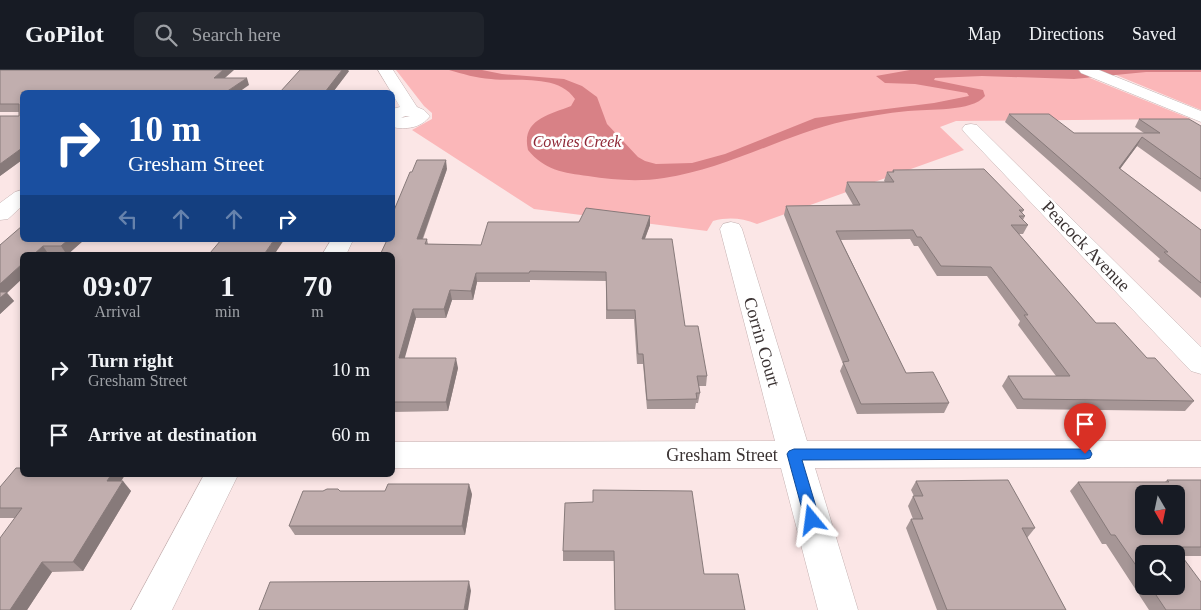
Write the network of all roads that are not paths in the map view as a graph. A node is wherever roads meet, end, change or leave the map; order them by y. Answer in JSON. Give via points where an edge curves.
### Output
{"nodes":[{"id":1,"x":385,"y":70,"type":"edge"},
{"id":2,"x":1086,"y":70,"type":"edge"},
{"id":3,"x":1201,"y":116,"type":"edge"},
{"id":4,"x":399,"y":118,"type":"edge"},
{"id":5,"x":971,"y":129,"type":"dead end"},
{"id":6,"x":395,"y":132,"type":"edge"},
{"id":7,"x":20,"y":198,"type":"edge"},
{"id":8,"x":0,"y":214,"type":"edge"},
{"id":9,"x":731,"y":229,"type":"dead end"},
{"id":10,"x":1201,"y":364,"type":"edge"},
{"id":11,"x":794,"y":454,"type":"junction"},
{"id":12,"x":1201,"y":454,"type":"edge"},
{"id":13,"x":395,"y":455,"type":"edge"},
{"id":14,"x":220,"y":477,"type":"edge"},
{"id":15,"x":151,"y":610,"type":"edge"},
{"id":16,"x":838,"y":610,"type":"edge"}],
"edges":[{"from":1,"to":4,"type":"street","via":[[406,101]]},
{"from":2,"to":3,"type":"street"},
{"from":4,"to":6,"type":"street"},
{"from":5,"to":10,"type":"street","name":"Peacock Avenue"},
{"from":7,"to":8,"type":"street"},
{"from":9,"to":11,"type":"street","name":"Corrin Court"},
{"from":11,"to":12,"type":"street","name":"Gresham Street"},
{"from":11,"to":13,"type":"street","name":"Gresham Street"},
{"from":11,"to":16,"type":"street","name":"Corrin Court"},
{"from":14,"to":15,"type":"street"}]}
